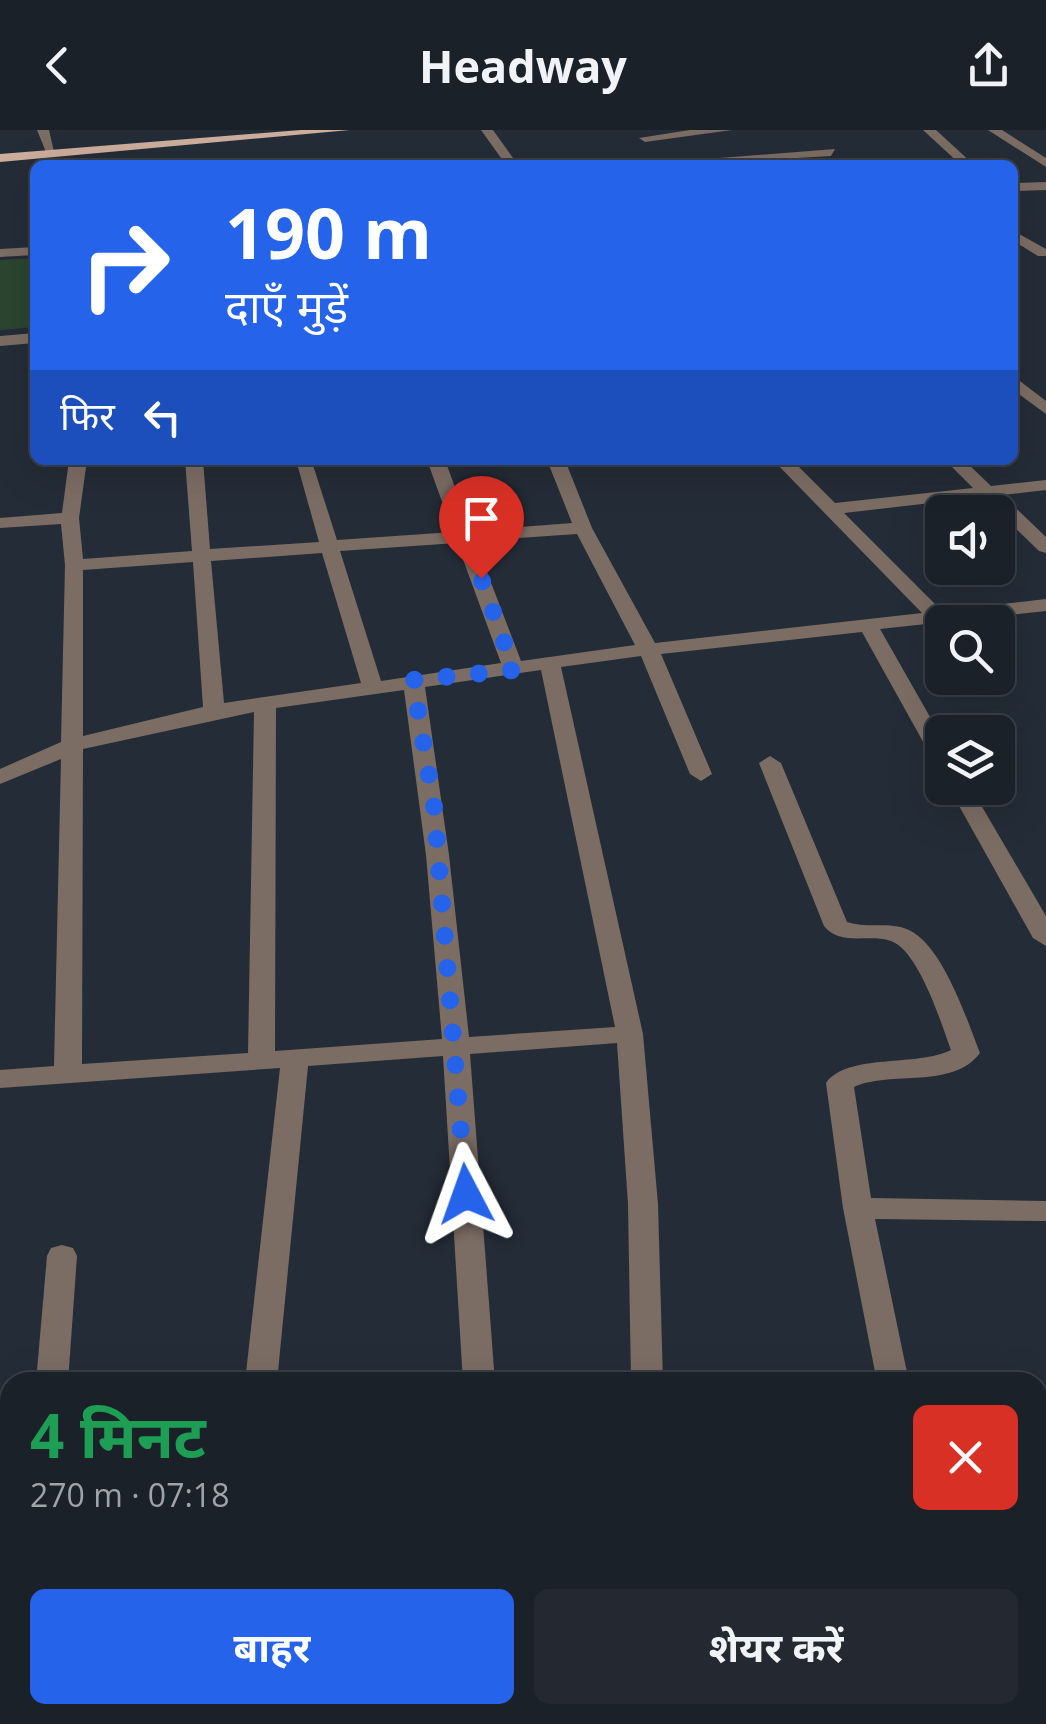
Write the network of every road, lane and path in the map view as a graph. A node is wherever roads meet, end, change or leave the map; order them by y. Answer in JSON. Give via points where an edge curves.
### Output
{"nodes":[{"id":1,"x":43,"y":130,"type":"edge"},
{"id":2,"x":285,"y":130,"type":"edge"},
{"id":3,"x":344,"y":130,"type":"edge"},
{"id":4,"x":487,"y":130,"type":"edge"},
{"id":5,"x":726,"y":130,"type":"edge"},
{"id":6,"x":929,"y":130,"type":"edge"},
{"id":7,"x":995,"y":130,"type":"edge"},
{"id":8,"x":1008,"y":130,"type":"edge"},
{"id":9,"x":688,"y":132,"type":"edge"},
{"id":10,"x":826,"y":137,"type":"dead end"},
{"id":11,"x":645,"y":138,"type":"dead end"},
{"id":12,"x":50,"y":149,"type":"junction"},
{"id":13,"x":831,"y":152,"type":"junction"},
{"id":14,"x":0,"y":155,"type":"edge"},
{"id":15,"x":508,"y":160,"type":"edge"},
{"id":16,"x":731,"y":160,"type":"edge"},
{"id":17,"x":753,"y":160,"type":"edge"},
{"id":18,"x":837,"y":160,"type":"edge"},
{"id":19,"x":962,"y":160,"type":"edge"},
{"id":20,"x":1046,"y":163,"type":"edge"},
{"id":21,"x":1046,"y":186,"type":"edge"},
{"id":22,"x":1018,"y":187,"type":"edge"},
{"id":23,"x":1018,"y":238,"type":"edge"},
{"id":24,"x":30,"y":251,"type":"edge"},
{"id":25,"x":0,"y":253,"type":"edge"},
{"id":26,"x":1044,"y":253,"type":"edge"},
{"id":27,"x":1018,"y":254,"type":"edge"},
{"id":28,"x":30,"y":338,"type":"edge"},
{"id":29,"x":0,"y":341,"type":"edge"},
{"id":30,"x":1018,"y":385,"type":"edge"},
{"id":31,"x":1046,"y":409,"type":"edge"},
{"id":32,"x":77,"y":465,"type":"edge"},
{"id":33,"x":194,"y":465,"type":"edge"},
{"id":34,"x":304,"y":465,"type":"edge"},
{"id":35,"x":438,"y":465,"type":"edge"},
{"id":36,"x":558,"y":465,"type":"edge"},
{"id":37,"x":787,"y":465,"type":"edge"},
{"id":38,"x":959,"y":465,"type":"edge"},
{"id":39,"x":1046,"y":485,"type":"edge"},
{"id":40,"x":986,"y":491,"type":"junction"},
{"id":41,"x":830,"y":509,"type":"junction"},
{"id":42,"x":70,"y":518,"type":"junction"},
{"id":43,"x":0,"y":522,"type":"edge"},
{"id":44,"x":584,"y":528,"type":"junction"},
{"id":45,"x":467,"y":537,"type":"junction"},
{"id":46,"x":332,"y":547,"type":"junction"},
{"id":47,"x":1046,"y":547,"type":"edge"},
{"id":48,"x":201,"y":556,"type":"junction"},
{"id":49,"x":74,"y":565,"type":"junction"},
{"id":50,"x":1046,"y":605,"type":"edge"},
{"id":51,"x":925,"y":607,"type":"edge"},
{"id":52,"x":1015,"y":609,"type":"edge"},
{"id":53,"x":925,"y":621,"type":"edge"},
{"id":54,"x":869,"y":627,"type":"junction"},
{"id":55,"x":649,"y":651,"type":"junction"},
{"id":56,"x":550,"y":662,"type":"junction"},
{"id":57,"x":514,"y":670,"type":"junction"},
{"id":58,"x":413,"y":680,"type":"junction"},
{"id":59,"x":374,"y":690,"type":"junction"},
{"id":60,"x":265,"y":705,"type":"junction"},
{"id":61,"x":214,"y":710,"type":"junction"},
{"id":62,"x":925,"y":726,"type":"edge"},
{"id":63,"x":72,"y":745,"type":"junction"},
{"id":64,"x":770,"y":763,"type":"dead end"},
{"id":65,"x":701,"y":774,"type":"dead end"},
{"id":66,"x":0,"y":777,"type":"edge"},
{"id":67,"x":970,"y":805,"type":"edge"},
{"id":68,"x":1046,"y":938,"type":"edge"},
{"id":69,"x":630,"y":1034,"type":"junction"},
{"id":70,"x":456,"y":1044,"type":"junction"},
{"id":71,"x":294,"y":1058,"type":"junction"},
{"id":72,"x":261,"y":1061,"type":"junction"},
{"id":73,"x":68,"y":1075,"type":"junction"},
{"id":74,"x":0,"y":1079,"type":"edge"},
{"id":75,"x":858,"y":1208,"type":"junction"},
{"id":76,"x":1046,"y":1210,"type":"edge"},
{"id":77,"x":62,"y":1256,"type":"dead end"},
{"id":78,"x":53,"y":1372,"type":"edge"},
{"id":79,"x":262,"y":1372,"type":"edge"},
{"id":80,"x":478,"y":1372,"type":"edge"},
{"id":81,"x":647,"y":1372,"type":"edge"},
{"id":82,"x":891,"y":1372,"type":"edge"}],
"edges":[{"from":1,"to":12,"type":"street"},
{"from":2,"to":12,"type":"main road"},
{"from":3,"to":14,"type":"main road"},
{"from":4,"to":15,"type":"street"},
{"from":5,"to":9,"type":"street"},
{"from":6,"to":19,"type":"street"},
{"from":7,"to":8,"type":"street"},
{"from":7,"to":20,"type":"street"},
{"from":9,"to":11,"type":"street"},
{"from":9,"to":16,"type":"street"},
{"from":10,"to":13,"type":"street"},
{"from":12,"to":14,"type":"main road"},
{"from":13,"to":17,"type":"street"},
{"from":13,"to":18,"type":"street"},
{"from":21,"to":22,"type":"street"},
{"from":23,"to":26,"type":"street"},
{"from":24,"to":25,"type":"street"},
{"from":26,"to":27,"type":"street"},
{"from":28,"to":29,"type":"street"},
{"from":30,"to":31,"type":"street"},
{"from":32,"to":42,"type":"street"},
{"from":33,"to":48,"type":"street"},
{"from":34,"to":46,"type":"street"},
{"from":35,"to":45,"type":"street"},
{"from":36,"to":44,"type":"street"},
{"from":37,"to":41,"type":"street"},
{"from":38,"to":40,"type":"street"},
{"from":39,"to":40,"type":"street"},
{"from":40,"to":41,"type":"street"},
{"from":40,"to":47,"type":"street"},
{"from":41,"to":51,"type":"street"},
{"from":42,"to":43,"type":"street"},
{"from":42,"to":49,"type":"street"},
{"from":44,"to":45,"type":"street"},
{"from":44,"to":55,"type":"street"},
{"from":45,"to":46,"type":"street"},
{"from":45,"to":57,"type":"street"},
{"from":46,"to":48,"type":"street"},
{"from":46,"to":59,"type":"street"},
{"from":48,"to":49,"type":"street"},
{"from":48,"to":61,"type":"street"},
{"from":49,"to":63,"type":"street"},
{"from":50,"to":52,"type":"street"},
{"from":53,"to":54,"type":"street"},
{"from":54,"to":55,"type":"street"},
{"from":54,"to":62,"type":"street"},
{"from":55,"to":56,"type":"street"},
{"from":55,"to":65,"type":"street"},
{"from":56,"to":57,"type":"street"},
{"from":56,"to":69,"type":"street"},
{"from":57,"to":58,"type":"street"},
{"from":58,"to":59,"type":"street"},
{"from":58,"to":70,"type":"street","via":[[434,806]]},
{"from":59,"to":60,"type":"street"},
{"from":60,"to":61,"type":"street"},
{"from":60,"to":72,"type":"street"},
{"from":61,"to":63,"type":"street"},
{"from":63,"to":66,"type":"street"},
{"from":63,"to":73,"type":"street"},
{"from":64,"to":75,"type":"street","via":[[836,926],[898,934],[911,943],[966,1053],[943,1067],[859,1072],[840,1083]]},
{"from":67,"to":68,"type":"street"},
{"from":69,"to":70,"type":"street"},
{"from":69,"to":81,"type":"street"},
{"from":70,"to":71,"type":"street"},
{"from":70,"to":80,"type":"street"},
{"from":71,"to":72,"type":"street"},
{"from":71,"to":79,"type":"street"},
{"from":72,"to":73,"type":"street"},
{"from":73,"to":74,"type":"street"},
{"from":75,"to":76,"type":"street"},
{"from":75,"to":82,"type":"street"},
{"from":77,"to":78,"type":"street"}]}
